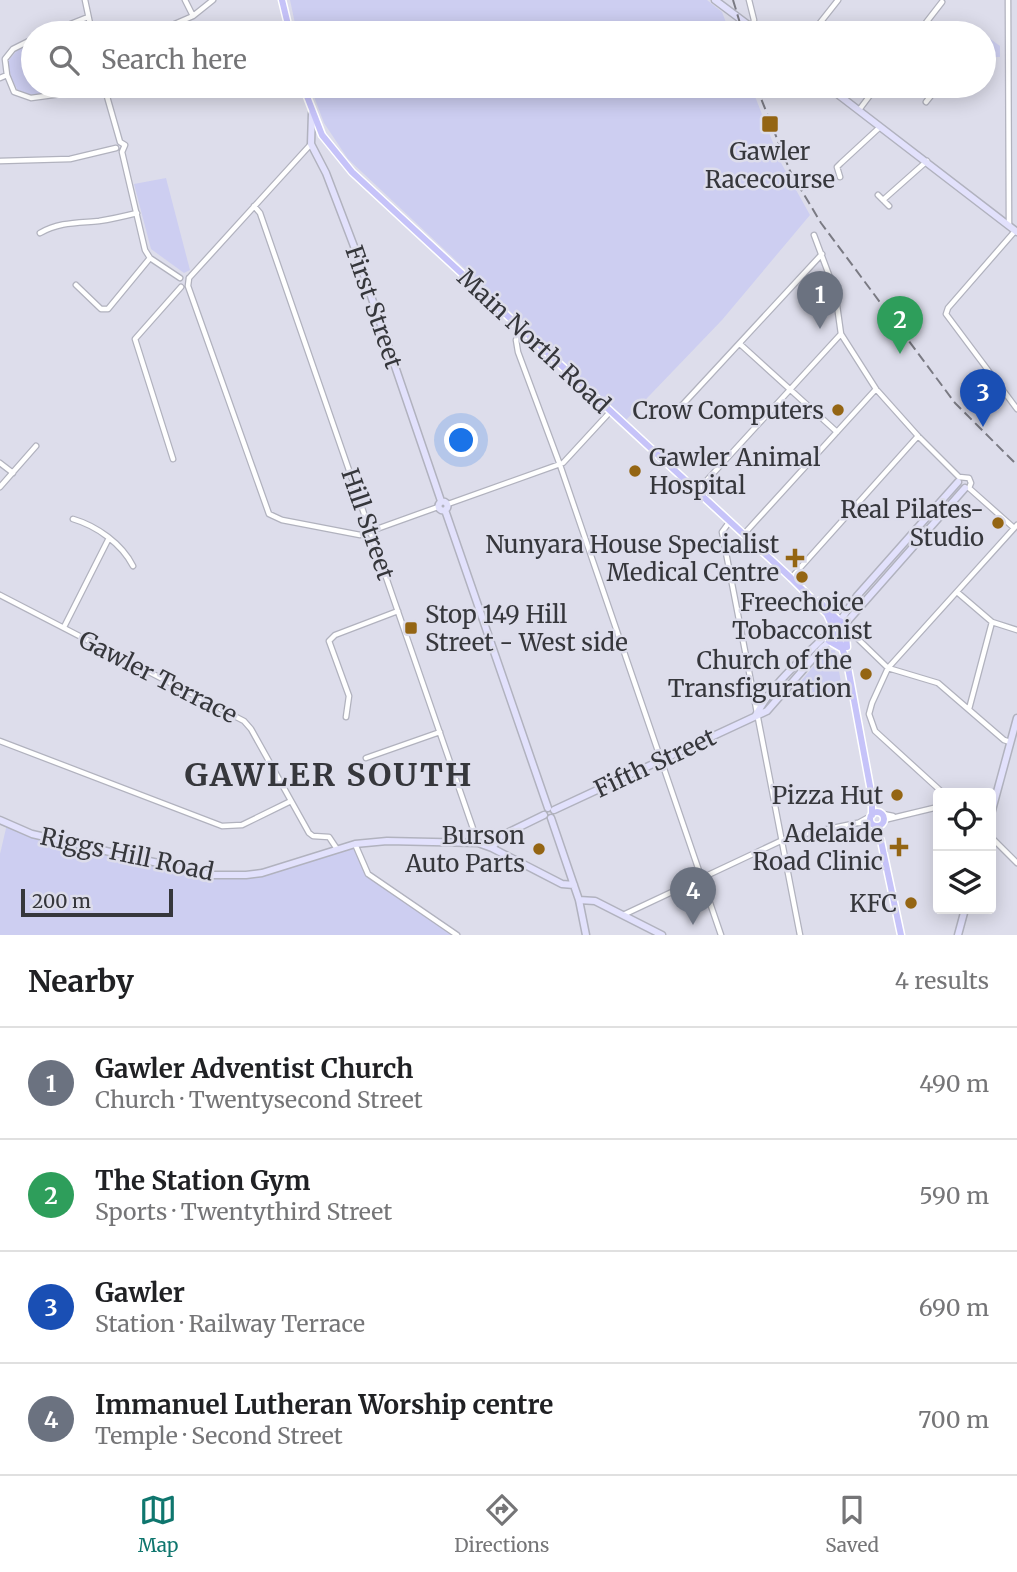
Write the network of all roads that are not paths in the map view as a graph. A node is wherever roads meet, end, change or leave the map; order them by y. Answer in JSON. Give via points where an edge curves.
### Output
{"nodes":[{"id":1,"x":85,"y":0,"type":"edge"},
{"id":2,"x":185,"y":0,"type":"edge"},
{"id":3,"x":213,"y":0,"type":"edge"},
{"id":4,"x":282,"y":0,"type":"edge"},
{"id":5,"x":715,"y":0,"type":"edge"},
{"id":6,"x":749,"y":0,"type":"edge"},
{"id":7,"x":838,"y":0,"type":"edge"},
{"id":8,"x":1008,"y":0,"type":"edge"},
{"id":9,"x":942,"y":2,"type":"edge"},
{"id":10,"x":193,"y":16,"type":"junction"},
{"id":11,"x":88,"y":17,"type":"junction"},
{"id":12,"x":78,"y":21,"type":"edge"},
{"id":13,"x":89,"y":21,"type":"edge"},
{"id":14,"x":182,"y":21,"type":"edge"},
{"id":15,"x":287,"y":21,"type":"edge"},
{"id":16,"x":742,"y":21,"type":"edge"},
{"id":17,"x":754,"y":21,"type":"edge"},
{"id":18,"x":821,"y":21,"type":"edge"},
{"id":19,"x":928,"y":21,"type":"edge"},
{"id":20,"x":21,"y":45,"type":"edge"},
{"id":21,"x":7,"y":75,"type":"junction"},
{"id":22,"x":0,"y":78,"type":"edge"},
{"id":23,"x":21,"y":94,"type":"edge"},
{"id":24,"x":108,"y":98,"type":"edge"},
{"id":25,"x":307,"y":98,"type":"edge"},
{"id":26,"x":843,"y":98,"type":"edge"},
{"id":27,"x":868,"y":98,"type":"edge"},
{"id":28,"x":929,"y":98,"type":"edge"},
{"id":29,"x":926,"y":102,"type":"dead end"},
{"id":30,"x":859,"y":110,"type":"junction"},
{"id":31,"x":312,"y":113,"type":"junction"},
{"id":32,"x":880,"y":127,"type":"junction"},
{"id":33,"x":120,"y":142,"type":"junction"},
{"id":34,"x":311,"y":144,"type":"junction"},
{"id":35,"x":116,"y":148,"type":"junction"},
{"id":36,"x":122,"y":152,"type":"junction"},
{"id":37,"x":0,"y":161,"type":"edge"},
{"id":38,"x":927,"y":161,"type":"junction"},
{"id":39,"x":831,"y":164,"type":"dead end"},
{"id":40,"x":837,"y":167,"type":"junction"},
{"id":41,"x":840,"y":177,"type":"dead end"},
{"id":42,"x":878,"y":195,"type":"dead end"},
{"id":43,"x":883,"y":200,"type":"junction"},
{"id":44,"x":254,"y":206,"type":"junction"},
{"id":45,"x":889,"y":206,"type":"dead end"},
{"id":46,"x":138,"y":213,"type":"junction"},
{"id":47,"x":1009,"y":225,"type":"junction"},
{"id":48,"x":1016,"y":232,"type":"edge"},
{"id":49,"x":40,"y":233,"type":"dead end"},
{"id":50,"x":814,"y":235,"type":"dead end"},
{"id":51,"x":822,"y":254,"type":"junction"},
{"id":52,"x":150,"y":258,"type":"junction"},
{"id":53,"x":180,"y":278,"type":"junction"},
{"id":54,"x":189,"y":278,"type":"junction"},
{"id":55,"x":76,"y":285,"type":"dead end"},
{"id":56,"x":181,"y":286,"type":"junction"},
{"id":57,"x":188,"y":286,"type":"junction"},
{"id":58,"x":523,"y":331,"type":"junction"},
{"id":59,"x":841,"y":334,"type":"junction"},
{"id":60,"x":740,"y":344,"type":"junction"},
{"id":61,"x":790,"y":389,"type":"junction"},
{"id":62,"x":876,"y":389,"type":"junction"},
{"id":63,"x":1017,"y":409,"type":"edge"},
{"id":64,"x":610,"y":412,"type":"junction"},
{"id":65,"x":674,"y":414,"type":"dead end"},
{"id":66,"x":837,"y":432,"type":"junction"},
{"id":67,"x":918,"y":436,"type":"junction"},
{"id":68,"x":36,"y":446,"type":"dead end"},
{"id":69,"x":173,"y":459,"type":"dead end"},
{"id":70,"x":0,"y":463,"type":"edge"},
{"id":71,"x":559,"y":465,"type":"junction"},
{"id":72,"x":13,"y":473,"type":"junction"},
{"id":73,"x":959,"y":479,"type":"junction"},
{"id":74,"x":0,"y":487,"type":"edge"},
{"id":75,"x":967,"y":488,"type":"junction"},
{"id":76,"x":697,"y":491,"type":"junction"},
{"id":77,"x":443,"y":506,"type":"junction"},
{"id":78,"x":73,"y":519,"type":"dead end"},
{"id":79,"x":730,"y":521,"type":"junction"},
{"id":80,"x":1015,"y":526,"type":"edge"},
{"id":81,"x":371,"y":532,"type":"junction"},
{"id":82,"x":744,"y":534,"type":"junction"},
{"id":83,"x":109,"y":538,"type":"junction"},
{"id":84,"x":133,"y":566,"type":"dead end"},
{"id":85,"x":791,"y":578,"type":"junction"},
{"id":86,"x":957,"y":592,"type":"junction"},
{"id":87,"x":0,"y":595,"type":"edge"},
{"id":88,"x":398,"y":611,"type":"junction"},
{"id":89,"x":992,"y":622,"type":"junction"},
{"id":90,"x":64,"y":628,"type":"junction"},
{"id":91,"x":838,"y":628,"type":"junction"},
{"id":92,"x":1017,"y":629,"type":"edge"},
{"id":93,"x":858,"y":639,"type":"dead end"},
{"id":94,"x":829,"y":641,"type":"junction"},
{"id":95,"x":843,"y":649,"type":"junction"},
{"id":96,"x":847,"y":662,"type":"junction"},
{"id":97,"x":888,"y":668,"type":"junction"},
{"id":98,"x":969,"y":709,"type":"junction"},
{"id":99,"x":757,"y":715,"type":"junction"},
{"id":100,"x":346,"y":717,"type":"dead end"},
{"id":101,"x":1017,"y":718,"type":"edge"},
{"id":102,"x":440,"y":732,"type":"junction"},
{"id":103,"x":0,"y":741,"type":"edge"},
{"id":104,"x":1011,"y":748,"type":"edge"},
{"id":105,"x":366,"y":758,"type":"dead end"},
{"id":106,"x":661,"y":760,"type":"junction"},
{"id":107,"x":938,"y":788,"type":"edge"},
{"id":108,"x":996,"y":798,"type":"edge"},
{"id":109,"x":290,"y":801,"type":"junction"},
{"id":110,"x":933,"y":808,"type":"edge"},
{"id":111,"x":549,"y":813,"type":"junction"},
{"id":112,"x":877,"y":819,"type":"junction"},
{"id":113,"x":0,"y":820,"type":"edge"},
{"id":114,"x":782,"y":840,"type":"junction"},
{"id":115,"x":996,"y":842,"type":"edge"},
{"id":116,"x":478,"y":843,"type":"junction"},
{"id":117,"x":355,"y":844,"type":"junction"},
{"id":118,"x":492,"y":848,"type":"junction"},
{"id":119,"x":337,"y":849,"type":"junction"},
{"id":120,"x":1017,"y":863,"type":"edge"},
{"id":121,"x":701,"y":879,"type":"junction"},
{"id":122,"x":574,"y":885,"type":"junction"},
{"id":123,"x":579,"y":900,"type":"junction"},
{"id":124,"x":964,"y":914,"type":"edge"},
{"id":125,"x":623,"y":915,"type":"junction"},
{"id":126,"x":457,"y":935,"type":"edge"},
{"id":127,"x":586,"y":935,"type":"edge"},
{"id":128,"x":662,"y":935,"type":"edge"},
{"id":129,"x":721,"y":935,"type":"edge"},
{"id":130,"x":800,"y":935,"type":"edge"},
{"id":131,"x":901,"y":935,"type":"edge"},
{"id":132,"x":958,"y":935,"type":"edge"}],
"edges":[{"from":1,"to":11,"type":"street"},
{"from":2,"to":10,"type":"street"},
{"from":3,"to":10,"type":"street"},
{"from":4,"to":15,"type":"main road"},
{"from":5,"to":16,"type":"street"},
{"from":6,"to":17,"type":"street"},
{"from":7,"to":18,"type":"street"},
{"from":8,"to":47,"type":"street"},
{"from":9,"to":19,"type":"street"},
{"from":10,"to":14,"type":"street"},
{"from":11,"to":12,"type":"street"},
{"from":11,"to":13,"type":"street"},
{"from":20,"to":21,"type":"street","via":[[7,56]]},
{"from":21,"to":22,"type":"street"},
{"from":21,"to":23,"type":"street","via":[[14,92]]},
{"from":24,"to":33,"type":"street"},
{"from":25,"to":31,"type":"main road","name":"Main North Road"},
{"from":26,"to":30,"type":"street"},
{"from":27,"to":30,"type":"street"},
{"from":28,"to":29,"type":"street"},
{"from":30,"to":32,"type":"street"},
{"from":31,"to":34,"type":"street"},
{"from":31,"to":58,"type":"main road","name":"Main North Road","via":[[327,143],[352,172]]},
{"from":32,"to":38,"type":"street"},
{"from":32,"to":40,"type":"street"},
{"from":33,"to":35,"type":"street"},
{"from":33,"to":36,"type":"street","via":[[125,145]]},
{"from":34,"to":44,"type":"street"},
{"from":34,"to":77,"type":"street","name":"First Street","via":[[327,173]]},
{"from":35,"to":36,"type":"street"},
{"from":35,"to":37,"type":"street","via":[[70,159]]},
{"from":36,"to":46,"type":"street"},
{"from":38,"to":43,"type":"street"},
{"from":38,"to":47,"type":"street"},
{"from":39,"to":40,"type":"street"},
{"from":40,"to":41,"type":"street"},
{"from":42,"to":43,"type":"street"},
{"from":43,"to":45,"type":"street"},
{"from":44,"to":54,"type":"street"},
{"from":44,"to":81,"type":"street","name":"Hill Street"},
{"from":46,"to":49,"type":"street","via":[[54,225]]},
{"from":46,"to":52,"type":"street"},
{"from":47,"to":48,"type":"street"},
{"from":48,"to":63,"type":"street","via":[[946,314]]},
{"from":50,"to":51,"type":"street"},
{"from":51,"to":59,"type":"street","via":[[835,291]]},
{"from":51,"to":60,"type":"street"},
{"from":52,"to":53,"type":"street"},
{"from":52,"to":55,"type":"street","via":[[108,309],[101,309]]},
{"from":53,"to":54,"type":"street"},
{"from":53,"to":56,"type":"street"},
{"from":54,"to":57,"type":"street"},
{"from":56,"to":57,"type":"street"},
{"from":56,"to":69,"type":"street","via":[[136,335],[135,346]]},
{"from":57,"to":81,"type":"street","via":[[269,514],[360,535]]},
{"from":58,"to":64,"type":"main road","name":"Main North Road"},
{"from":58,"to":71,"type":"street","via":[[516,345]]},
{"from":59,"to":61,"type":"street"},
{"from":59,"to":62,"type":"street"},
{"from":60,"to":61,"type":"street"},
{"from":60,"to":65,"type":"street"},
{"from":61,"to":66,"type":"street"},
{"from":61,"to":76,"type":"street"},
{"from":62,"to":66,"type":"street"},
{"from":62,"to":67,"type":"street"},
{"from":64,"to":71,"type":"street"},
{"from":64,"to":76,"type":"main road","name":"Main North Road"},
{"from":66,"to":82,"type":"street"},
{"from":67,"to":73,"type":"street"},
{"from":67,"to":85,"type":"street"},
{"from":68,"to":72,"type":"street"},
{"from":70,"to":72,"type":"street"},
{"from":71,"to":77,"type":"street"},
{"from":71,"to":106,"type":"street"},
{"from":72,"to":74,"type":"street"},
{"from":73,"to":75,"type":"street"},
{"from":73,"to":75,"type":"street","via":[[969,478]]},
{"from":73,"to":91,"type":"street","via":[[857,596]]},
{"from":75,"to":80,"type":"street"},
{"from":75,"to":91,"type":"street"},
{"from":76,"to":79,"type":"main road","name":"Main North Road"},
{"from":77,"to":81,"type":"street"},
{"from":77,"to":111,"type":"street","name":"First Street"},
{"from":78,"to":83,"type":"street"},
{"from":79,"to":82,"type":"main road","name":"Main North Road"},
{"from":79,"to":99,"type":"street","via":[[722,532]]},
{"from":80,"to":86,"type":"street"},
{"from":81,"to":88,"type":"street","name":"Hill Street"},
{"from":82,"to":85,"type":"main road","name":"Main North Road"},
{"from":83,"to":84,"type":"street"},
{"from":83,"to":90,"type":"street"},
{"from":85,"to":91,"type":"main road","name":"Main North Road"},
{"from":86,"to":89,"type":"street"},
{"from":86,"to":97,"type":"street"},
{"from":87,"to":90,"type":"street","name":"Gawler Terrace"},
{"from":88,"to":100,"type":"street","via":[[329,641],[348,696]]},
{"from":88,"to":102,"type":"street","name":"Hill Street"},
{"from":89,"to":92,"type":"street"},
{"from":89,"to":98,"type":"street"},
{"from":90,"to":109,"type":"street","name":"Gawler Terrace","via":[[244,721]]},
{"from":91,"to":94,"type":"street","name":"Fifth Street"},
{"from":91,"to":95,"type":"main road"},
{"from":91,"to":96,"type":"main road"},
{"from":91,"to":99,"type":"street","via":[[787,674]]},
{"from":93,"to":97,"type":"street"},
{"from":94,"to":95,"type":"main road"},
{"from":94,"to":99,"type":"street","name":"Fifth Street","via":[[767,711]]},
{"from":95,"to":96,"type":"main road"},
{"from":96,"to":112,"type":"main road"},
{"from":97,"to":98,"type":"street","via":[[938,682]]},
{"from":97,"to":107,"type":"street","via":[[872,703],[870,722]]},
{"from":98,"to":104,"type":"street"},
{"from":99,"to":106,"type":"street","name":"Fifth Street"},
{"from":99,"to":114,"type":"street"},
{"from":101,"to":104,"type":"street"},
{"from":102,"to":105,"type":"street"},
{"from":102,"to":116,"type":"street","name":"Hill Street"},
{"from":103,"to":109,"type":"street","via":[[222,826],[235,828]]},
{"from":104,"to":108,"type":"street"},
{"from":106,"to":111,"type":"street","name":"Fifth Street"},
{"from":106,"to":121,"type":"street"},
{"from":109,"to":119,"type":"street","name":"Gawler Terrace","via":[[309,832],[329,837]]},
{"from":110,"to":112,"type":"street"},
{"from":111,"to":118,"type":"street","name":"Fifth Street","via":[[501,836]]},
{"from":111,"to":122,"type":"street","name":"First Street"},
{"from":112,"to":114,"type":"street"},
{"from":112,"to":131,"type":"main road"},
{"from":113,"to":119,"type":"street","name":"Riggs Hill Road","via":[[32,834],[210,875],[262,873]]},
{"from":114,"to":121,"type":"street"},
{"from":114,"to":130,"type":"street"},
{"from":115,"to":120,"type":"street"},
{"from":116,"to":117,"type":"street","name":"Riggs Hill Road"},
{"from":116,"to":118,"type":"street","name":"Riggs Hill Road"},
{"from":117,"to":119,"type":"street","name":"Riggs Hill Road"},
{"from":117,"to":126,"type":"street","via":[[368,874]]},
{"from":118,"to":122,"type":"street","name":"Riggs Hill Road","via":[[562,884]]},
{"from":121,"to":125,"type":"street"},
{"from":121,"to":129,"type":"street"},
{"from":122,"to":123,"type":"street","name":"First Street"},
{"from":123,"to":125,"type":"street","via":[[595,901]]},
{"from":123,"to":127,"type":"street","name":"First Street"},
{"from":124,"to":132,"type":"street"},
{"from":125,"to":128,"type":"street"}]}
